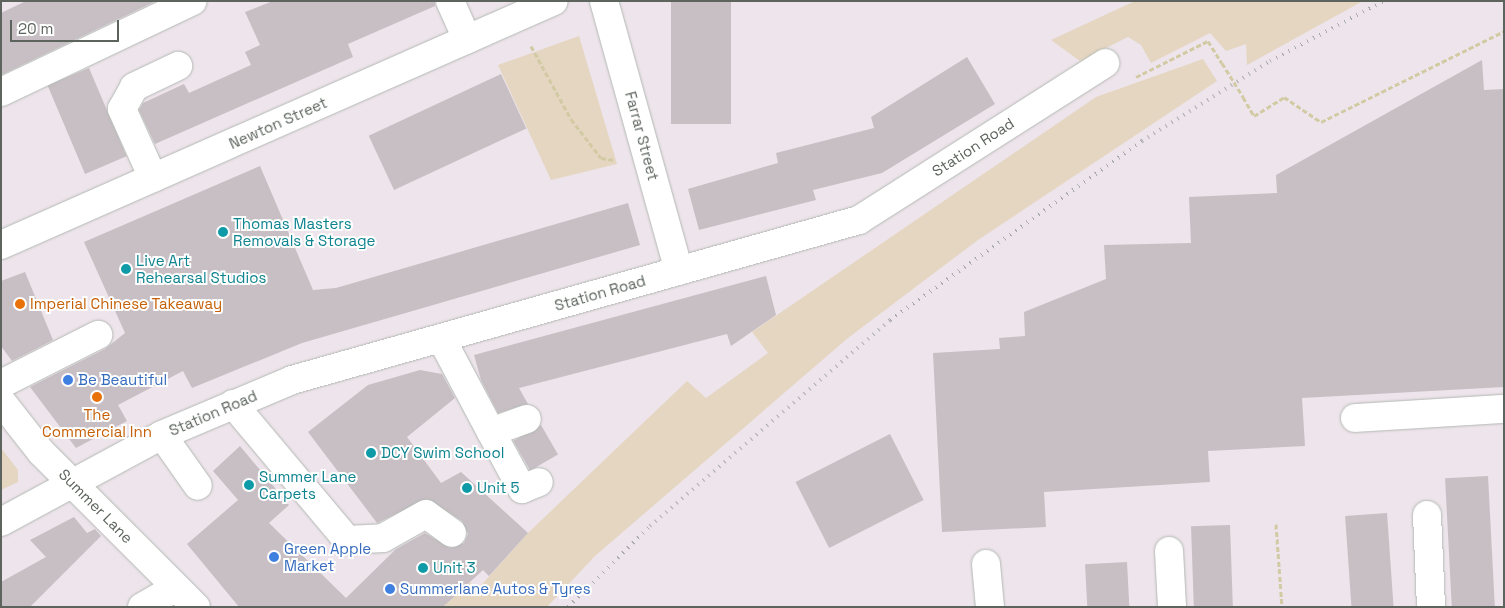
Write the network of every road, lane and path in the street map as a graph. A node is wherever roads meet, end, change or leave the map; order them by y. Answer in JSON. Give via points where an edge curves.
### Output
{"nodes":[{"id":1,"x":193,"y":1,"type":"edge"},
{"id":2,"x":450,"y":1,"type":"edge"},
{"id":3,"x":554,"y":1,"type":"edge"},
{"id":4,"x":604,"y":1,"type":"edge"},
{"id":5,"x":516,"y":18,"type":"junction"},
{"id":6,"x":1504,"y":32,"type":"edge"},
{"id":7,"x":467,"y":39,"type":"junction"},
{"id":8,"x":1170,"y":62,"type":"dead end"},
{"id":9,"x":1105,"y":63,"type":"dead end"},
{"id":10,"x":178,"y":66,"type":"dead end"},
{"id":11,"x":1,"y":92,"type":"edge"},
{"id":12,"x":646,"y":153,"type":"junction"},
{"id":13,"x":153,"y":178,"type":"junction"},
{"id":14,"x":1,"y":246,"type":"edge"},
{"id":15,"x":679,"y":271,"type":"junction"},
{"id":16,"x":98,"y":335,"type":"dead end"},
{"id":17,"x":442,"y":338,"type":"junction"},
{"id":18,"x":1,"y":384,"type":"edge"},
{"id":19,"x":1,"y":401,"type":"edge"},
{"id":20,"x":233,"y":404,"type":"junction"},
{"id":21,"x":1504,"y":409,"type":"edge"},
{"id":22,"x":1355,"y":418,"type":"dead end"},
{"id":23,"x":527,"y":419,"type":"dead end"},
{"id":24,"x":491,"y":432,"type":"junction"},
{"id":25,"x":162,"y":435,"type":"junction"},
{"id":26,"x":73,"y":482,"type":"junction"},
{"id":27,"x":539,"y":482,"type":"dead end"},
{"id":28,"x":198,"y":486,"type":"dead end"},
{"id":29,"x":1427,"y":515,"type":"dead end"},
{"id":30,"x":1,"y":522,"type":"edge"},
{"id":31,"x":1276,"y":524,"type":"dead end"},
{"id":32,"x":452,"y":533,"type":"dead end"},
{"id":33,"x":1169,"y":551,"type":"dead end"},
{"id":34,"x":986,"y":564,"type":"dead end"},
{"id":35,"x":176,"y":587,"type":"junction"},
{"id":36,"x":142,"y":607,"type":"edge"},
{"id":37,"x":196,"y":607,"type":"edge"},
{"id":38,"x":990,"y":607,"type":"edge"},
{"id":39,"x":1172,"y":607,"type":"edge"},
{"id":40,"x":1282,"y":607,"type":"edge"},
{"id":41,"x":1432,"y":607,"type":"edge"}],
"edges":[{"from":1,"to":11,"type":"street"},
{"from":2,"to":7,"type":"street"},
{"from":3,"to":5,"type":"street","name":"Newton Street"},
{"from":4,"to":12,"type":"street","name":"Farrar Street"},
{"from":5,"to":7,"type":"street","name":"Newton Street"},
{"from":5,"to":12,"type":"path","via":[[571,119],[601,158]]},
{"from":6,"to":8,"type":"path","bridge":true,"via":[[1321,122],[1284,97],[1254,116],[1208,41]]},
{"from":7,"to":13,"type":"street","name":"Newton Street"},
{"from":9,"to":15,"type":"street","name":"Station Road","via":[[860,220]]},
{"from":10,"to":13,"type":"street","via":[[134,87],[122,109]]},
{"from":12,"to":15,"type":"street","name":"Farrar Street"},
{"from":13,"to":14,"type":"street","name":"Newton Street"},
{"from":15,"to":17,"type":"street","name":"Station Road"},
{"from":16,"to":18,"type":"street"},
{"from":17,"to":20,"type":"street","name":"Station Road","via":[[292,380]]},
{"from":17,"to":24,"type":"street"},
{"from":19,"to":26,"type":"street","name":"Summer Lane","via":[[42,452]]},
{"from":20,"to":25,"type":"street","name":"Station Road"},
{"from":20,"to":32,"type":"street","via":[[347,540],[383,538],[426,514]]},
{"from":21,"to":22,"type":"street"},
{"from":23,"to":24,"type":"street"},
{"from":24,"to":27,"type":"street","via":[[522,488]]},
{"from":25,"to":26,"type":"street","name":"Station Road"},
{"from":25,"to":28,"type":"street"},
{"from":26,"to":30,"type":"street","name":"Station Road"},
{"from":26,"to":35,"type":"street","name":"Summer Lane"},
{"from":29,"to":41,"type":"street"},
{"from":31,"to":40,"type":"path"},
{"from":33,"to":39,"type":"street"},
{"from":34,"to":38,"type":"street"},
{"from":35,"to":36,"type":"street"},
{"from":35,"to":37,"type":"street","name":"Summer Lane"}]}
